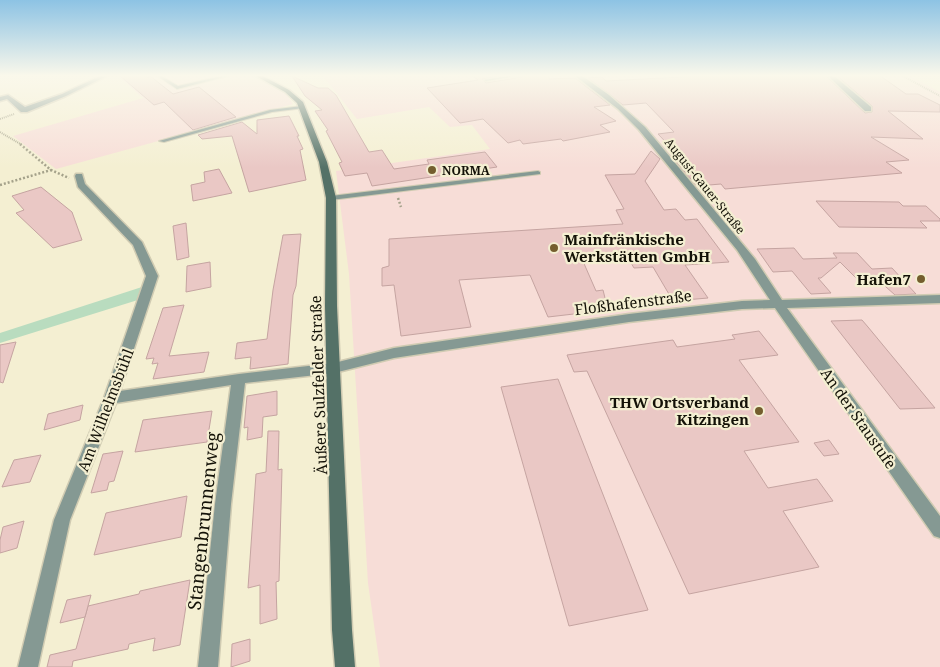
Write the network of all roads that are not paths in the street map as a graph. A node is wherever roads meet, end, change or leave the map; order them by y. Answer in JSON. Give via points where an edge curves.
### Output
{"nodes":[{"id":1,"x":20,"y":106,"type":"edge"},
{"id":2,"x":34,"y":106,"type":"edge"},
{"id":3,"x":302,"y":106,"type":"joint"},
{"id":4,"x":619,"y":106,"type":"edge"},
{"id":5,"x":865,"y":106,"type":"edge"},
{"id":6,"x":868,"y":109,"type":"dead end"},
{"id":7,"x":162,"y":140,"type":"dead end"},
{"id":8,"x":538,"y":173,"type":"dead end"},
{"id":9,"x":79,"y":176,"type":"road end"},
{"id":10,"x":331,"y":198,"type":"junction"},
{"id":11,"x":940,"y":300,"type":"edge"},
{"id":12,"x":779,"y":305,"type":"junction"},
{"id":13,"x":334,"y":368,"type":"junction"},
{"id":14,"x":238,"y":379,"type":"junction"},
{"id":15,"x":111,"y":398,"type":"junction"},
{"id":16,"x":940,"y":530,"type":"edge"},
{"id":17,"x":28,"y":667,"type":"edge"},
{"id":18,"x":208,"y":667,"type":"edge"},
{"id":19,"x":345,"y":667,"type":"edge"}],
"edges":[{"from":1,"to":2,"type":"street","via":[[24,110]]},
{"from":3,"to":7,"type":"lane"},
{"from":3,"to":10,"type":"main road","name":"Äußere Sulzfelder Straße","via":[[323,162]]},
{"from":4,"to":12,"type":"street","name":"August-Gauer-Straße","via":[[652,139],[766,280]]},
{"from":5,"to":6,"type":"street"},
{"from":8,"to":10,"type":"lane"},
{"from":9,"to":15,"type":"street","name":"Am Wilhelmsbühl","via":[[81,185],[138,244],[152,276]]},
{"from":10,"to":13,"type":"main road","name":"Äußere Sulzfelder Straße"},
{"from":11,"to":12,"type":"street","name":"Floßhafenstraße"},
{"from":12,"to":13,"type":"street","name":"Floßhafenstraße","via":[[742,305],[619,319],[394,353]]},
{"from":12,"to":16,"type":"street","name":"An der Staustufe"},
{"from":13,"to":14,"type":"street"},
{"from":13,"to":19,"type":"main road","name":"Äußere Sulzfelder Straße"},
{"from":14,"to":15,"type":"street"},
{"from":14,"to":18,"type":"street","name":"Stangenbrunnenweg"},
{"from":15,"to":17,"type":"street","name":"Am Wilhelmsbühl","via":[[62,520]]}]}
